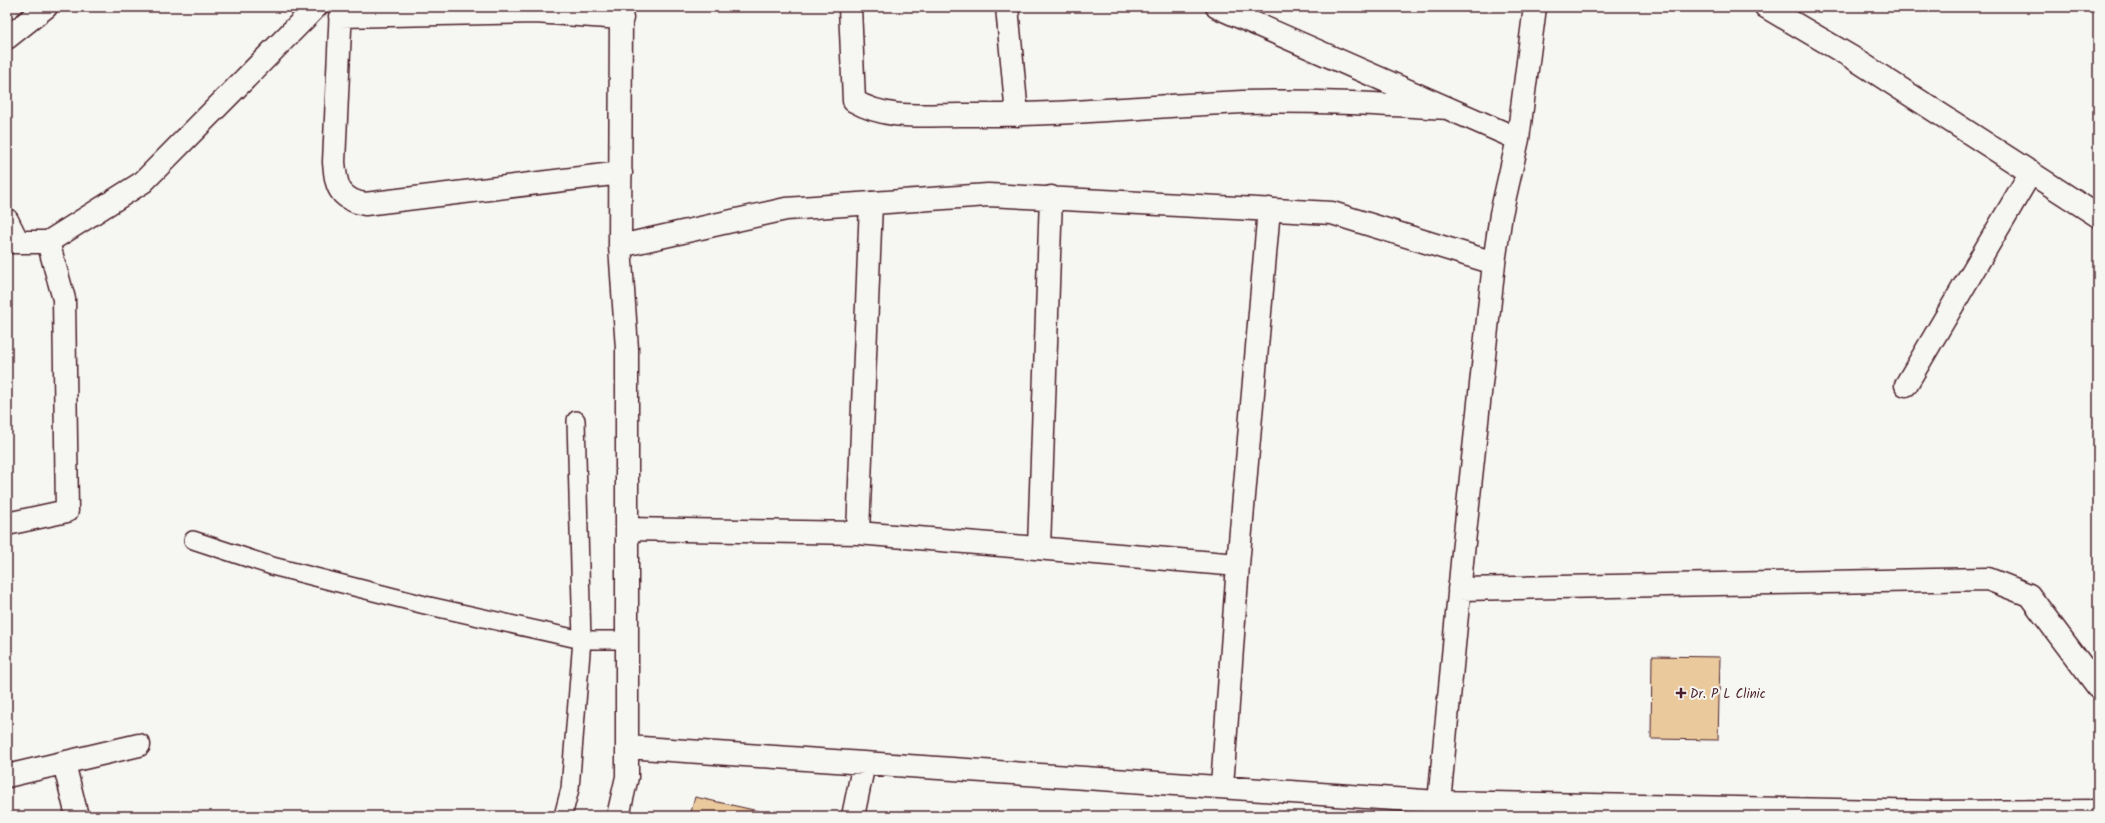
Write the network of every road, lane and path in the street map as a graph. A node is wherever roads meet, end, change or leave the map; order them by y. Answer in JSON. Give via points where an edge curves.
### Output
{"nodes":[{"id":1,"x":46,"y":7,"type":"edge"},
{"id":2,"x":316,"y":7,"type":"edge"},
{"id":3,"x":850,"y":7,"type":"edge"},
{"id":4,"x":1007,"y":7,"type":"edge"},
{"id":5,"x":1218,"y":7,"type":"edge"},
{"id":6,"x":1535,"y":7,"type":"edge"},
{"id":7,"x":1766,"y":7,"type":"edge"},
{"id":8,"x":340,"y":12,"type":"edge"},
{"id":9,"x":622,"y":12,"type":"edge"},
{"id":10,"x":7,"y":38,"type":"edge"},
{"id":11,"x":1447,"y":108,"type":"junction"},
{"id":12,"x":1017,"y":116,"type":"junction"},
{"id":13,"x":1518,"y":139,"type":"junction"},
{"id":14,"x":2031,"y":172,"type":"junction"},
{"id":15,"x":620,"y":173,"type":"junction"},
{"id":16,"x":1051,"y":197,"type":"junction"},
{"id":17,"x":871,"y":203,"type":"junction"},
{"id":18,"x":1269,"y":209,"type":"junction"},
{"id":19,"x":2098,"y":216,"type":"edge"},
{"id":20,"x":7,"y":220,"type":"edge"},
{"id":21,"x":13,"y":242,"type":"edge"},
{"id":22,"x":48,"y":242,"type":"junction"},
{"id":23,"x":620,"y":246,"type":"junction"},
{"id":24,"x":1494,"y":263,"type":"junction"},
{"id":25,"x":1906,"y":385,"type":"dead end"},
{"id":26,"x":576,"y":420,"type":"dead end"},
{"id":27,"x":7,"y":524,"type":"edge"},
{"id":28,"x":627,"y":529,"type":"junction"},
{"id":29,"x":858,"y":533,"type":"junction"},
{"id":30,"x":193,"y":540,"type":"dead end"},
{"id":31,"x":1039,"y":548,"type":"junction"},
{"id":32,"x":1238,"y":565,"type":"junction"},
{"id":33,"x":1459,"y":589,"type":"junction"},
{"id":34,"x":582,"y":640,"type":"junction"},
{"id":35,"x":627,"y":640,"type":"junction"},
{"id":36,"x":2098,"y":688,"type":"edge"},
{"id":37,"x":139,"y":745,"type":"dead end"},
{"id":38,"x":627,"y":747,"type":"junction"},
{"id":39,"x":64,"y":763,"type":"junction"},
{"id":40,"x":864,"y":763,"type":"junction"},
{"id":41,"x":7,"y":776,"type":"edge"},
{"id":42,"x":1222,"y":786,"type":"junction"},
{"id":43,"x":1439,"y":802,"type":"junction"},
{"id":44,"x":2098,"y":811,"type":"edge"},
{"id":45,"x":1693,"y":812,"type":"edge"},
{"id":46,"x":1785,"y":812,"type":"edge"},
{"id":47,"x":1963,"y":814,"type":"edge"},
{"id":48,"x":77,"y":816,"type":"edge"},
{"id":49,"x":563,"y":816,"type":"edge"},
{"id":50,"x":618,"y":816,"type":"edge"},
{"id":51,"x":853,"y":816,"type":"edge"}],
"edges":[{"from":1,"to":10,"type":"street"},
{"from":2,"to":22,"type":"street","via":[[143,182]]},
{"from":3,"to":12,"type":"street","via":[[854,101],[887,115]]},
{"from":4,"to":12,"type":"street"},
{"from":5,"to":11,"type":"street"},
{"from":6,"to":13,"type":"street"},
{"from":7,"to":14,"type":"street","via":[[1853,58]]},
{"from":8,"to":9,"type":"street"},
{"from":8,"to":15,"type":"street","via":[[334,162],[340,191],[353,201],[365,204]]},
{"from":9,"to":15,"type":"street"},
{"from":11,"to":12,"type":"street","via":[[1292,101]]},
{"from":11,"to":13,"type":"street"},
{"from":13,"to":24,"type":"street","via":[[1501,214]]},
{"from":14,"to":19,"type":"street"},
{"from":14,"to":25,"type":"street"},
{"from":15,"to":23,"type":"street"},
{"from":16,"to":17,"type":"street","via":[[988,195]]},
{"from":16,"to":18,"type":"street"},
{"from":16,"to":31,"type":"street"},
{"from":17,"to":23,"type":"street","via":[[786,209]]},
{"from":17,"to":29,"type":"street"},
{"from":18,"to":24,"type":"street","via":[[1332,213]]},
{"from":18,"to":32,"type":"street"},
{"from":20,"to":21,"type":"street"},
{"from":21,"to":22,"type":"street"},
{"from":22,"to":27,"type":"street","via":[[64,299],[67,511]]},
{"from":23,"to":28,"type":"street","via":[[627,349]]},
{"from":24,"to":33,"type":"street"},
{"from":26,"to":34,"type":"lane"},
{"from":28,"to":29,"type":"street"},
{"from":28,"to":35,"type":"street"},
{"from":29,"to":31,"type":"street"},
{"from":30,"to":34,"type":"lane","via":[[272,566],[425,605]]},
{"from":31,"to":32,"type":"street"},
{"from":32,"to":42,"type":"street"},
{"from":33,"to":36,"type":"street","via":[[1988,579],[2029,595]]},
{"from":33,"to":43,"type":"street"},
{"from":34,"to":35,"type":"lane"},
{"from":34,"to":49,"type":"lane","via":[[570,789]]},
{"from":35,"to":38,"type":"street"},
{"from":37,"to":39,"type":"street"},
{"from":38,"to":40,"type":"street"},
{"from":38,"to":50,"type":"street","via":[[627,777]]},
{"from":39,"to":41,"type":"street"},
{"from":39,"to":48,"type":"street"},
{"from":40,"to":42,"type":"street"},
{"from":40,"to":51,"type":"street"},
{"from":42,"to":43,"type":"street"},
{"from":43,"to":45,"type":"street"},
{"from":44,"to":47,"type":"street"},
{"from":45,"to":46,"type":"street"},
{"from":46,"to":47,"type":"street"}]}
